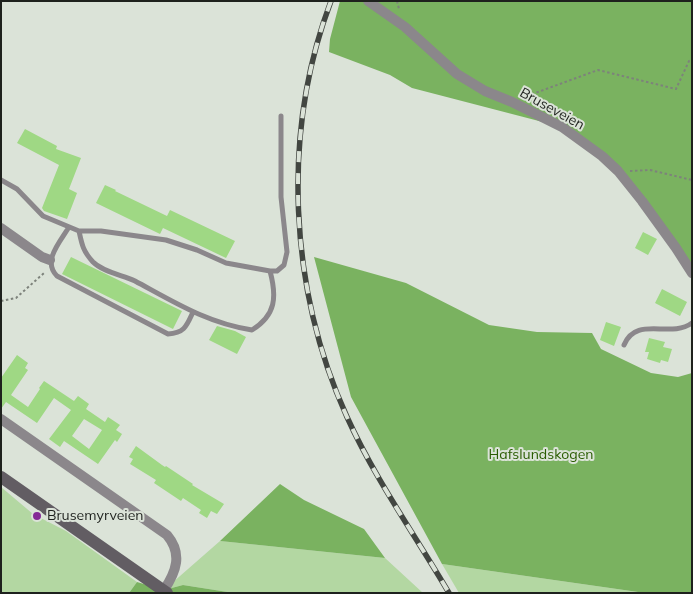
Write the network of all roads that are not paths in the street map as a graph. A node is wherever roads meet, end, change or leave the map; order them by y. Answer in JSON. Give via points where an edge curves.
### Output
{"nodes":[{"id":1,"x":368,"y":1,"type":"edge"},
{"id":2,"x":281,"y":116,"type":"dead end"},
{"id":3,"x":1,"y":180,"type":"edge"},
{"id":4,"x":69,"y":227,"type":"junction"},
{"id":5,"x":1,"y":228,"type":"edge"},
{"id":6,"x":79,"y":231,"type":"junction"},
{"id":7,"x":50,"y":264,"type":"junction"},
{"id":8,"x":270,"y":271,"type":"junction"},
{"id":9,"x":692,"y":273,"type":"edge"},
{"id":10,"x":194,"y":312,"type":"junction"},
{"id":11,"x":692,"y":322,"type":"edge"},
{"id":12,"x":624,"y":345,"type":"dead end"},
{"id":13,"x":1,"y":419,"type":"edge"},
{"id":14,"x":1,"y":477,"type":"edge"},
{"id":15,"x":165,"y":592,"type":"edge"}],
"edges":[{"from":1,"to":9,"type":"street","name":"Bruseveien","via":[[405,27],[457,74],[485,91],[562,127],[602,156],[618,171]]},
{"from":2,"to":8,"type":"lane","via":[[281,197],[287,252],[284,265],[277,271]]},
{"from":3,"to":4,"type":"lane","via":[[17,188],[39,213]]},
{"from":4,"to":6,"type":"lane"},
{"from":4,"to":7,"type":"lane"},
{"from":5,"to":7,"type":"street"},
{"from":6,"to":8,"type":"lane","via":[[166,240],[226,263]]},
{"from":6,"to":10,"type":"lane","via":[[83,250],[95,263]]},
{"from":7,"to":10,"type":"lane","via":[[57,276],[168,334],[185,329]]},
{"from":8,"to":10,"type":"lane","via":[[274,288],[272,310],[262,324],[252,330],[232,327]]},
{"from":11,"to":12,"type":"lane","via":[[673,329],[633,331]]},
{"from":13,"to":15,"type":"street","via":[[167,535],[174,543],[176,559],[173,576]]},
{"from":14,"to":15,"type":"street"}]}
